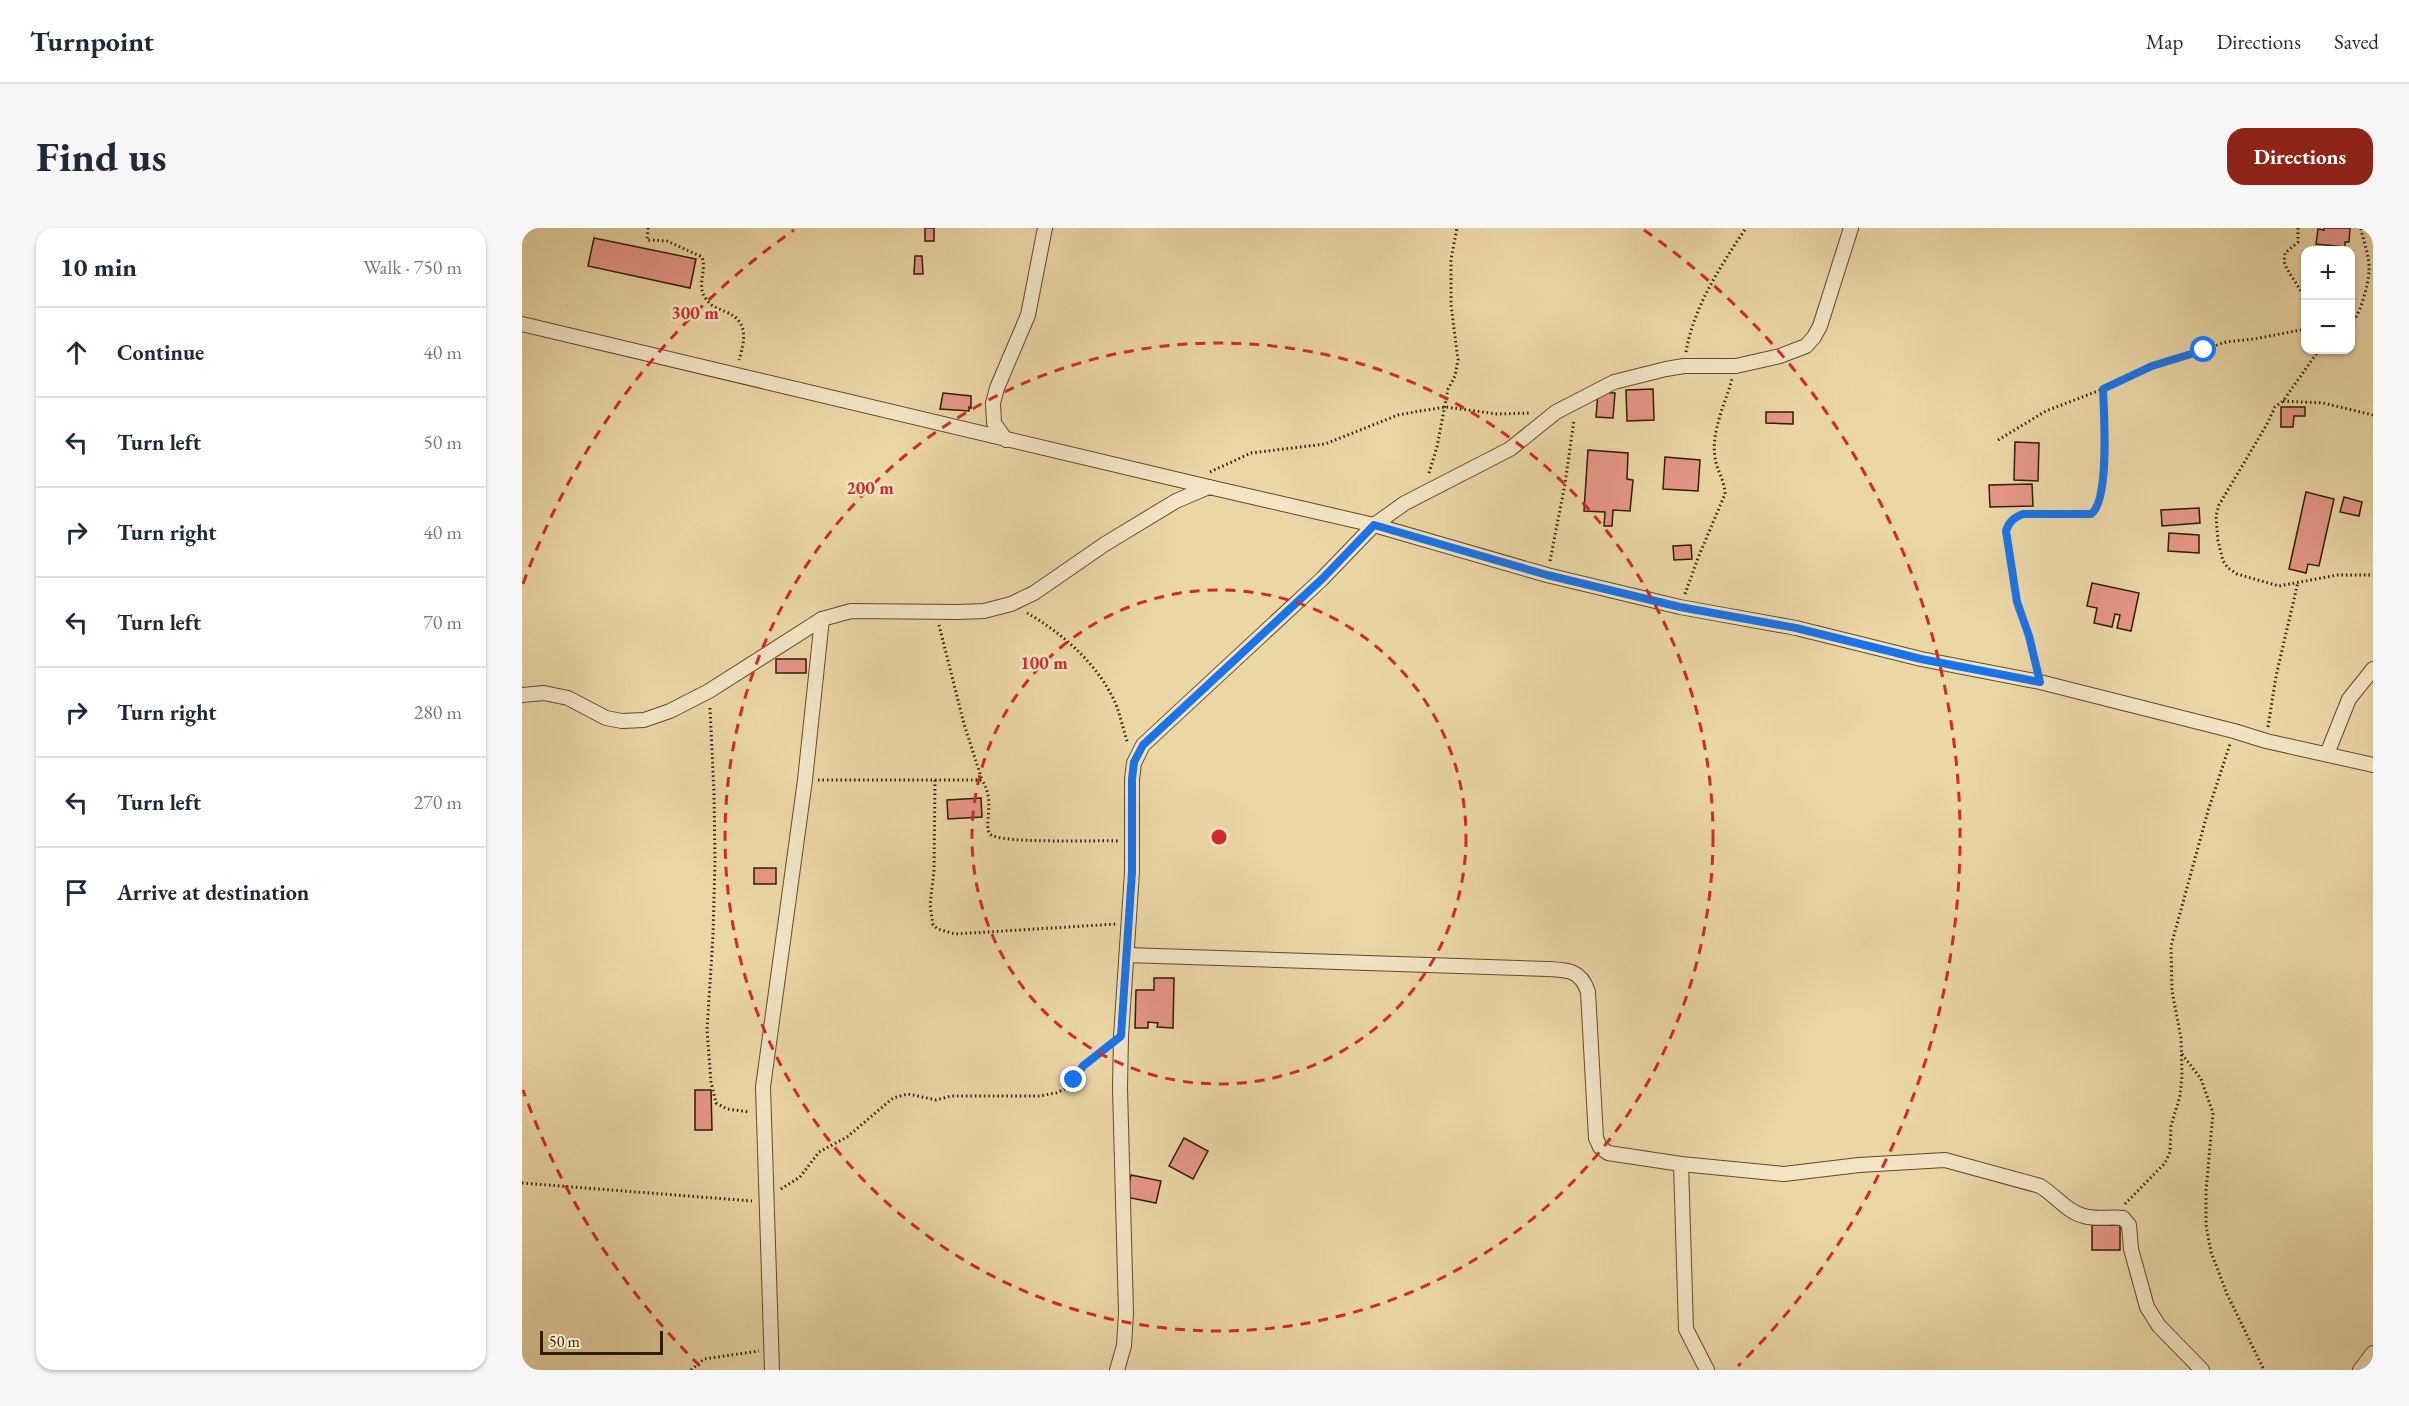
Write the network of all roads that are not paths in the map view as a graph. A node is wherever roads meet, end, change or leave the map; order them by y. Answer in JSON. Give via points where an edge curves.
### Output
{"nodes":[{"id":1,"x":1045,"y":228,"type":"edge"},
{"id":2,"x":1851,"y":228,"type":"edge"},
{"id":3,"x":522,"y":324,"type":"edge"},
{"id":4,"x":1006,"y":440,"type":"junction"},
{"id":5,"x":1209,"y":487,"type":"junction"},
{"id":6,"x":1374,"y":525,"type":"junction"},
{"id":7,"x":822,"y":619,"type":"junction"},
{"id":8,"x":2373,"y":669,"type":"edge"},
{"id":9,"x":522,"y":695,"type":"edge"},
{"id":10,"x":2327,"y":754,"type":"junction"},
{"id":11,"x":2373,"y":765,"type":"edge"},
{"id":12,"x":1127,"y":956,"type":"junction"},
{"id":13,"x":1681,"y":1164,"type":"junction"},
{"id":14,"x":2373,"y":1353,"type":"edge"},
{"id":15,"x":772,"y":1370,"type":"edge"},
{"id":16,"x":1117,"y":1370,"type":"edge"},
{"id":17,"x":1707,"y":1370,"type":"edge"},
{"id":18,"x":2202,"y":1370,"type":"edge"},
{"id":19,"x":2360,"y":1370,"type":"edge"}],
"edges":[{"from":1,"to":4,"type":"street","via":[[1028,315],[993,403],[994,423]]},
{"from":2,"to":6,"type":"street","via":[[1815,337],[1806,346],[1736,366],[1684,366],[1614,382],[1556,412],[1510,449],[1406,503]]},
{"from":3,"to":4,"type":"street"},
{"from":4,"to":5,"type":"street"},
{"from":5,"to":6,"type":"street"},
{"from":5,"to":7,"type":"street","via":[[1176,501],[1011,604],[984,610],[851,611]]},
{"from":6,"to":10,"type":"street","via":[[1547,575],[1680,607],[1796,628],[1921,659],[2040,682]]},
{"from":6,"to":12,"type":"street","via":[[1322,579],[1143,745],[1134,762]]},
{"from":7,"to":9,"type":"street","via":[[709,691],[644,720],[606,718],[568,698],[544,693]]},
{"from":7,"to":15,"type":"street","via":[[805,780],[764,1077]]},
{"from":8,"to":10,"type":"street","via":[[2349,699]]},
{"from":10,"to":11,"type":"street"},
{"from":12,"to":13,"type":"street","via":[[1523,968],[1564,970],[1578,975],[1588,992],[1594,1123],[1600,1147],[1608,1153]]},
{"from":12,"to":16,"type":"street","via":[[1120,1088],[1126,1313],[1124,1346]]},
{"from":13,"to":17,"type":"street","via":[[1686,1329]]},
{"from":13,"to":18,"type":"street","via":[[1784,1174],[1945,1160],[2040,1186],[2083,1216],[2123,1218],[2129,1226],[2131,1249],[2147,1307],[2159,1326]]},
{"from":14,"to":19,"type":"street"}]}
